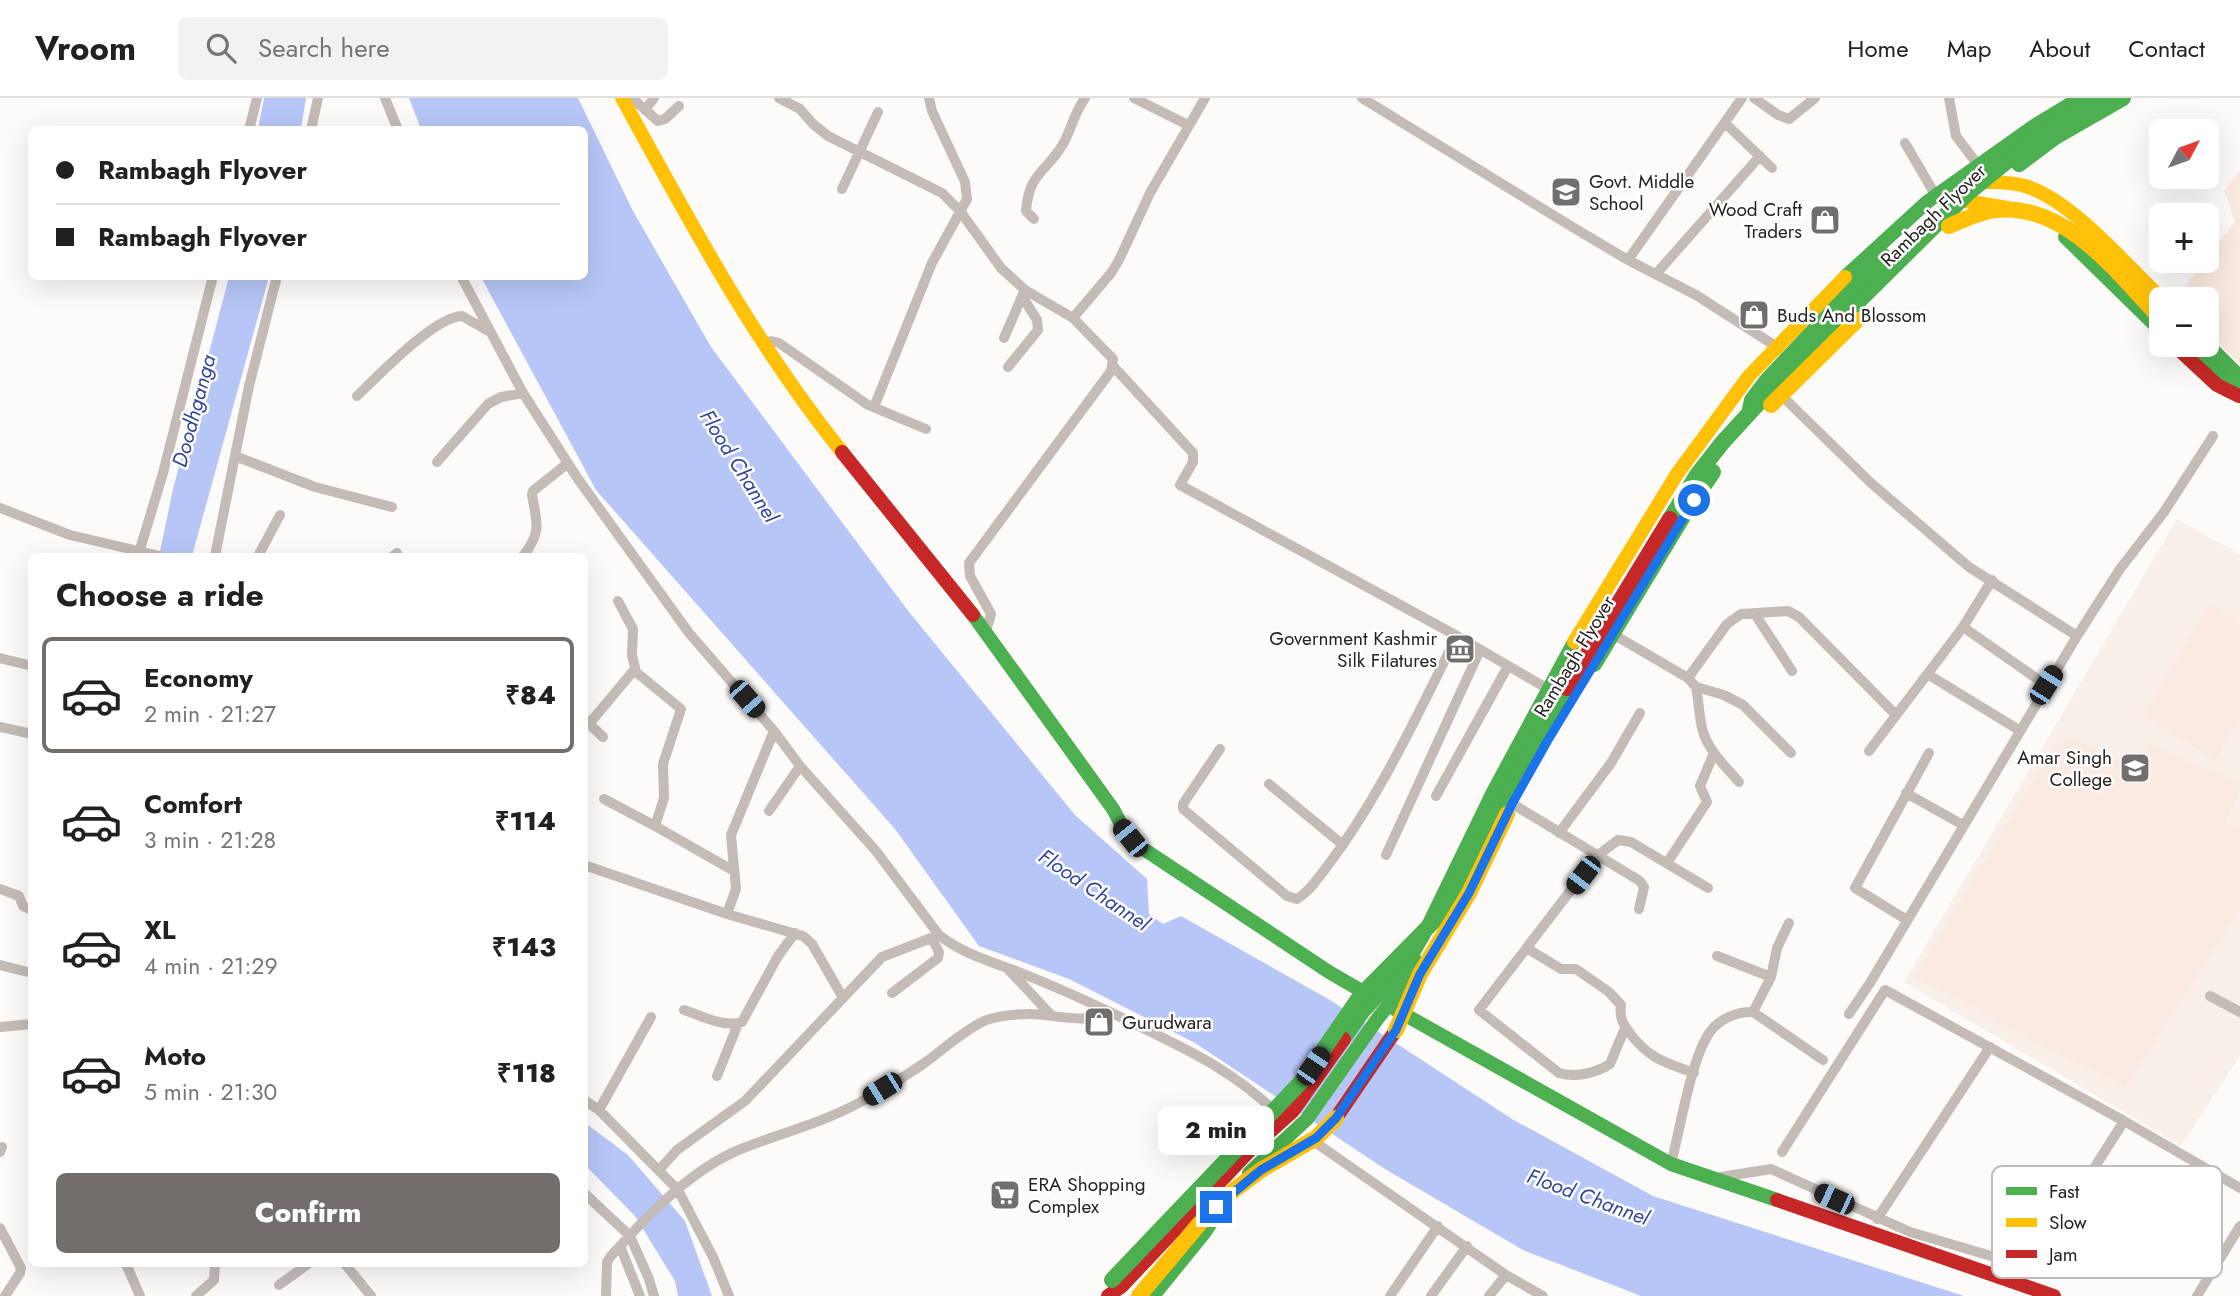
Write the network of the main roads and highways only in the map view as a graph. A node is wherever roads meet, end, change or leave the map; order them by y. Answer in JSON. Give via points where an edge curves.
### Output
{"nodes":[{"id":1,"x":622,"y":98,"type":"edge"},
{"id":2,"x":2080,"y":98,"type":"edge"},
{"id":3,"x":2099,"y":98,"type":"edge"},
{"id":4,"x":2118,"y":98,"type":"edge"},
{"id":5,"x":2123,"y":98,"type":"edge"},
{"id":6,"x":1961,"y":180,"type":"junction"},
{"id":7,"x":1989,"y":183,"type":"junction"},
{"id":8,"x":1966,"y":201,"type":"junction"},
{"id":9,"x":1921,"y":208,"type":"junction"},
{"id":10,"x":1949,"y":226,"type":"junction"},
{"id":11,"x":2149,"y":287,"type":"edge"},
{"id":12,"x":2149,"y":307,"type":"edge"},
{"id":13,"x":2149,"y":319,"type":"edge"},
{"id":14,"x":2219,"y":356,"type":"edge"},
{"id":15,"x":2187,"y":357,"type":"edge"},
{"id":16,"x":2201,"y":357,"type":"edge"},
{"id":17,"x":2240,"y":377,"type":"edge"},
{"id":18,"x":2240,"y":395,"type":"edge"},
{"id":19,"x":1748,"y":414,"type":"junction"},
{"id":20,"x":1376,"y":1008,"type":"junction"},
{"id":21,"x":1295,"y":1120,"type":"junction"},
{"id":22,"x":1992,"y":1275,"type":"edge"},
{"id":23,"x":2000,"y":1278,"type":"edge"},
{"id":24,"x":1110,"y":1288,"type":"edge"},
{"id":25,"x":1103,"y":1296,"type":"edge"},
{"id":26,"x":1139,"y":1296,"type":"edge"},
{"id":27,"x":1153,"y":1296,"type":"edge"},
{"id":28,"x":2053,"y":1296,"type":"edge"}],
"edges":[{"from":1,"to":20,"type":"main road","via":[[763,344],[805,405],[986,631],[1113,809],[1120,827],[1141,848]]},
{"from":2,"to":6,"type":"main road","via":[[2034,125]]},
{"from":3,"to":19,"type":"main road","name":"Rambagh Flyover","bridge":true,"via":[[2039,135],[1968,193]]},
{"from":4,"to":7,"type":"main road","via":[[2034,147]]},
{"from":5,"to":10,"type":"main road","name":"Rambagh Flyover","bridge":true,"via":[[2031,154]]},
{"from":6,"to":7,"type":"main road"},
{"from":6,"to":9,"type":"main road"},
{"from":7,"to":8,"type":"main road"},
{"from":7,"to":11,"type":"main road","via":[[2026,186],[2048,197]]},
{"from":8,"to":13,"type":"main road","via":[[2021,212],[2053,227]]},
{"from":8,"to":20,"type":"main road","via":[[1792,375],[1705,474],[1606,630],[1404,986]]},
{"from":9,"to":19,"type":"main road","via":[[1923,216],[1766,380],[1751,400]]},
{"from":9,"to":20,"type":"main road","via":[[1835,286],[1749,376],[1677,474],[1587,619],[1493,792],[1423,936]]},
{"from":10,"to":12,"type":"main road","bridge":true,"via":[[2001,210],[2052,219],[2082,241]]},
{"from":10,"to":26,"type":"main road","name":"Rambagh Flyover","bridge":true,"via":[[1731,448],[1682,518],[1512,804],[1469,893],[1420,974],[1396,1030],[1336,1118],[1316,1138],[1233,1191]]},
{"from":14,"to":17,"type":"main road"},
{"from":15,"to":18,"type":"main road","via":[[2217,385]]},
{"from":16,"to":18,"type":"main road"},
{"from":19,"to":24,"type":"main road","name":"Rambagh Flyover","bridge":true,"via":[[1697,475],[1647,552],[1438,917],[1362,995],[1302,1081]]},
{"from":20,"to":21,"type":"main road"},
{"from":20,"to":22,"type":"main road","via":[[1671,1164]]},
{"from":21,"to":24,"type":"main road","via":[[1254,1146],[1122,1286]]},
{"from":21,"to":27,"type":"main road"},
{"from":23,"to":28,"type":"main road"},
{"from":24,"to":25,"type":"main road","name":"Rambagh Flyover","via":[[1105,1288]]}]}
